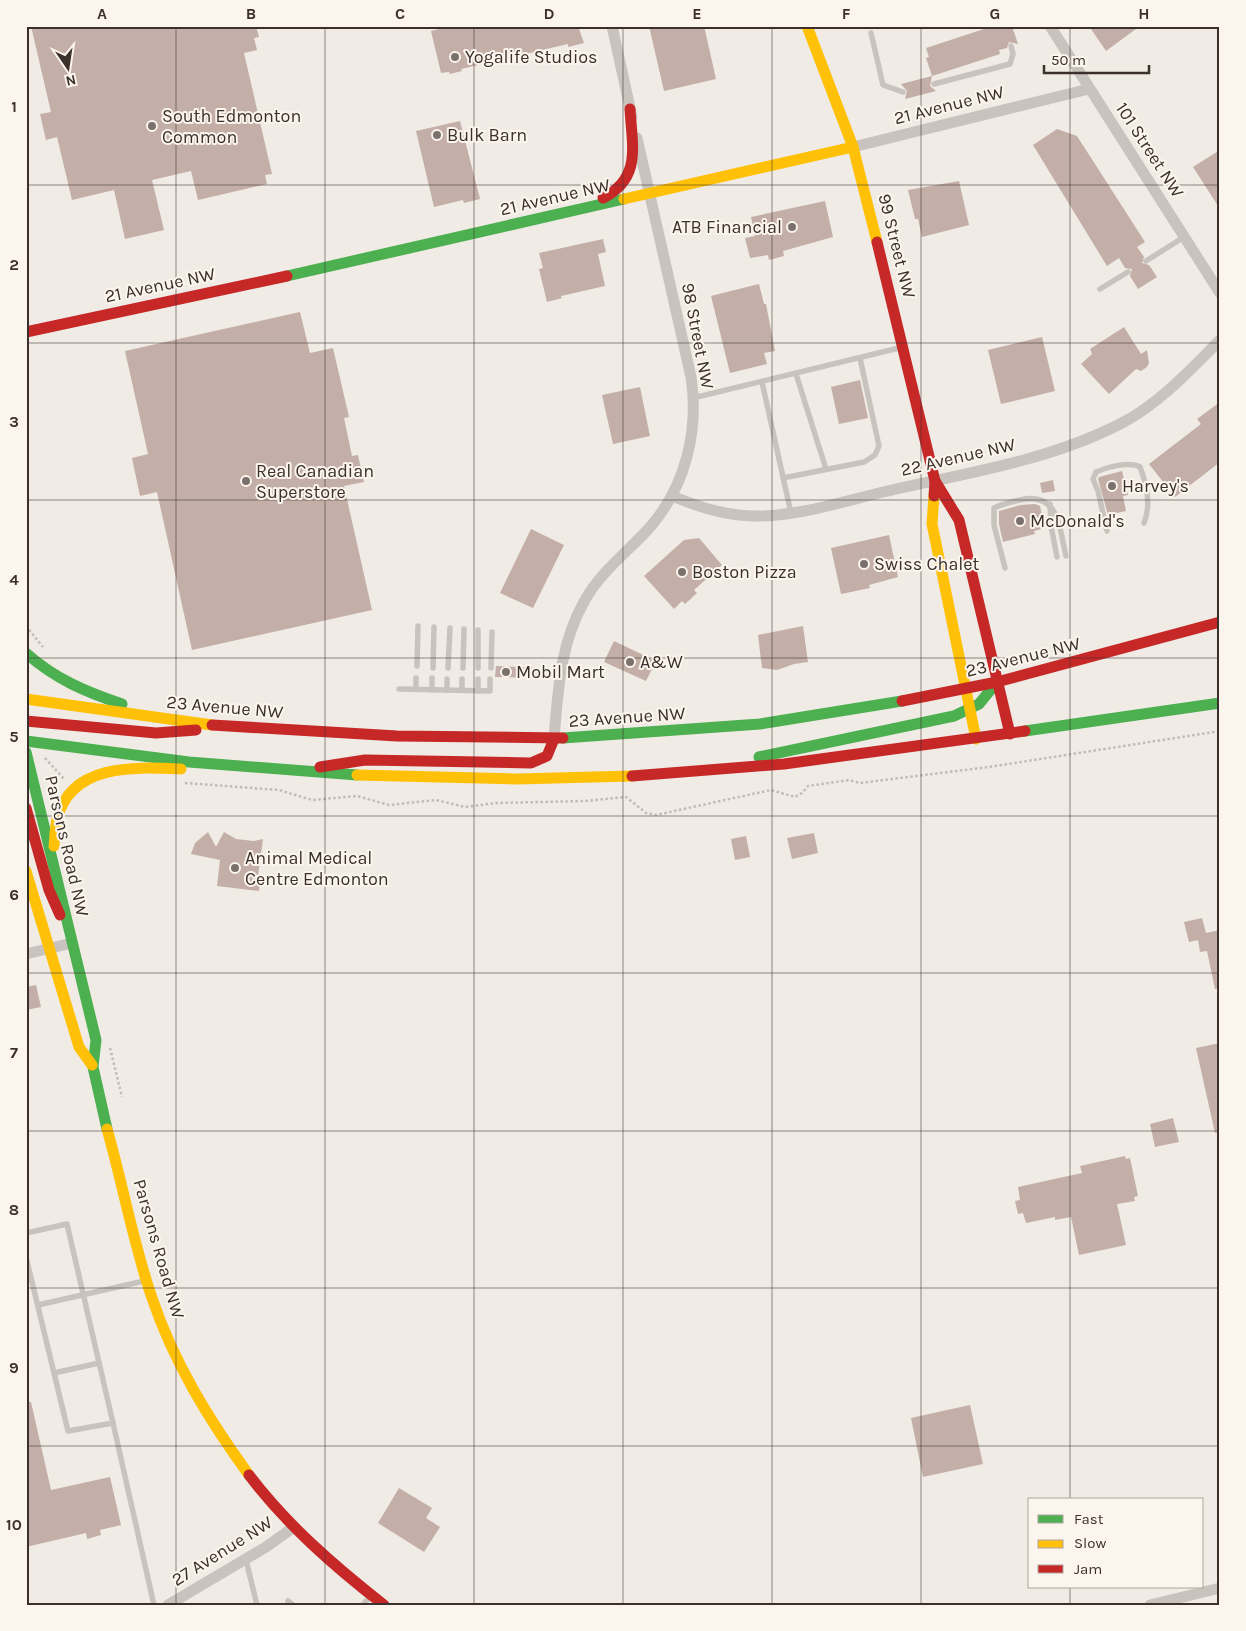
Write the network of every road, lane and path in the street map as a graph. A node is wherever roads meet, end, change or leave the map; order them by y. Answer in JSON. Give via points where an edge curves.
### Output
{"nodes":[{"id":1,"x":612,"y":26,"type":"edge"},
{"id":2,"x":807,"y":26,"type":"edge"},
{"id":3,"x":1050,"y":26,"type":"edge"},
{"id":4,"x":870,"y":33,"type":"dead end"},
{"id":5,"x":1011,"y":46,"type":"dead end"},
{"id":6,"x":934,"y":84,"type":"dead end"},
{"id":7,"x":1089,"y":89,"type":"junction"},
{"id":8,"x":903,"y":92,"type":"dead end"},
{"id":9,"x":630,"y":109,"type":"junction"},
{"id":10,"x":854,"y":147,"type":"junction"},
{"id":11,"x":649,"y":193,"type":"junction"},
{"id":12,"x":559,"y":214,"type":"junction"},
{"id":13,"x":1185,"y":236,"type":"junction"},
{"id":14,"x":1146,"y":261,"type":"dead end"},
{"id":15,"x":1128,"y":272,"type":"dead end"},
{"id":16,"x":1100,"y":289,"type":"dead end"},
{"id":17,"x":1220,"y":294,"type":"edge"},
{"id":18,"x":26,"y":332,"type":"edge"},
{"id":19,"x":1220,"y":340,"type":"edge"},
{"id":20,"x":904,"y":347,"type":"junction"},
{"id":21,"x":860,"y":358,"type":"junction"},
{"id":22,"x":796,"y":374,"type":"junction"},
{"id":23,"x":762,"y":382,"type":"junction"},
{"id":24,"x":694,"y":398,"type":"junction"},
{"id":25,"x":826,"y":469,"type":"junction"},
{"id":26,"x":783,"y":478,"type":"junction"},
{"id":27,"x":935,"y":480,"type":"junction"},
{"id":28,"x":672,"y":496,"type":"junction"},
{"id":29,"x":1050,"y":504,"type":"junction"},
{"id":30,"x":792,"y":513,"type":"junction"},
{"id":31,"x":1144,"y":523,"type":"dead end"},
{"id":32,"x":1107,"y":531,"type":"dead end"},
{"id":33,"x":1066,"y":556,"type":"dead end"},
{"id":34,"x":1057,"y":557,"type":"dead end"},
{"id":35,"x":1005,"y":568,"type":"dead end"},
{"id":36,"x":1220,"y":622,"type":"edge"},
{"id":37,"x":26,"y":626,"type":"edge"},
{"id":38,"x":418,"y":626,"type":"dead end"},
{"id":39,"x":434,"y":627,"type":"dead end"},
{"id":40,"x":450,"y":628,"type":"dead end"},
{"id":41,"x":464,"y":630,"type":"dead end"},
{"id":42,"x":478,"y":630,"type":"dead end"},
{"id":43,"x":492,"y":632,"type":"dead end"},
{"id":44,"x":45,"y":650,"type":"dead end"},
{"id":45,"x":26,"y":653,"type":"edge"},
{"id":46,"x":417,"y":666,"type":"dead end"},
{"id":47,"x":432,"y":668,"type":"dead end"},
{"id":48,"x":448,"y":668,"type":"dead end"},
{"id":49,"x":462,"y":668,"type":"dead end"},
{"id":50,"x":478,"y":668,"type":"dead end"},
{"id":51,"x":490,"y":668,"type":"dead end"},
{"id":52,"x":416,"y":678,"type":"dead end"},
{"id":53,"x":432,"y":678,"type":"dead end"},
{"id":54,"x":447,"y":679,"type":"dead end"},
{"id":55,"x":462,"y":679,"type":"dead end"},
{"id":56,"x":478,"y":679,"type":"dead end"},
{"id":57,"x":490,"y":679,"type":"dead end"},
{"id":58,"x":997,"y":682,"type":"junction"},
{"id":59,"x":399,"y":689,"type":"dead end"},
{"id":60,"x":965,"y":689,"type":"junction"},
{"id":61,"x":416,"y":690,"type":"junction"},
{"id":62,"x":432,"y":690,"type":"junction"},
{"id":63,"x":447,"y":690,"type":"junction"},
{"id":64,"x":462,"y":690,"type":"junction"},
{"id":65,"x":478,"y":690,"type":"junction"},
{"id":66,"x":26,"y":698,"type":"edge"},
{"id":67,"x":1220,"y":703,"type":"edge"},
{"id":68,"x":970,"y":711,"type":"junction"},
{"id":69,"x":26,"y":721,"type":"edge"},
{"id":70,"x":176,"y":721,"type":"junction"},
{"id":71,"x":225,"y":727,"type":"junction"},
{"id":72,"x":1220,"y":731,"type":"edge"},
{"id":73,"x":1010,"y":734,"type":"junction"},
{"id":74,"x":1180,"y":737,"type":"dead end"},
{"id":75,"x":554,"y":739,"type":"junction"},
{"id":76,"x":976,"y":739,"type":"junction"},
{"id":77,"x":26,"y":741,"type":"edge"},
{"id":78,"x":26,"y":752,"type":"edge"},
{"id":79,"x":44,"y":756,"type":"dead end"},
{"id":80,"x":264,"y":770,"type":"junction"},
{"id":81,"x":286,"y":772,"type":"junction"},
{"id":82,"x":685,"y":773,"type":"junction"},
{"id":83,"x":70,"y":785,"type":"dead end"},
{"id":84,"x":26,"y":808,"type":"edge"},
{"id":85,"x":27,"y":874,"type":"edge"},
{"id":86,"x":61,"y":892,"type":"junction"},
{"id":87,"x":69,"y":930,"type":"junction"},
{"id":88,"x":72,"y":943,"type":"junction"},
{"id":89,"x":48,"y":949,"type":"junction"},
{"id":90,"x":26,"y":954,"type":"edge"},
{"id":91,"x":92,"y":1065,"type":"junction"},
{"id":92,"x":26,"y":1233,"type":"edge"},
{"id":93,"x":26,"y":1257,"type":"edge"},
{"id":94,"x":146,"y":1280,"type":"junction"},
{"id":95,"x":83,"y":1295,"type":"junction"},
{"id":96,"x":38,"y":1304,"type":"junction"},
{"id":97,"x":99,"y":1363,"type":"junction"},
{"id":98,"x":54,"y":1373,"type":"junction"},
{"id":99,"x":113,"y":1423,"type":"junction"},
{"id":100,"x":294,"y":1527,"type":"junction"},
{"id":101,"x":246,"y":1560,"type":"junction"},
{"id":102,"x":1220,"y":1588,"type":"edge"},
{"id":103,"x":371,"y":1595,"type":"junction"},
{"id":104,"x":171,"y":1604,"type":"edge"},
{"id":105,"x":154,"y":1605,"type":"edge"},
{"id":106,"x":257,"y":1605,"type":"edge"},
{"id":107,"x":363,"y":1605,"type":"edge"},
{"id":108,"x":384,"y":1605,"type":"edge"},
{"id":109,"x":1150,"y":1605,"type":"edge"}],
"edges":[{"from":1,"to":9,"type":"street","name":"98 Street NW"},
{"from":2,"to":10,"type":"main road","name":"99 Street NW"},
{"from":3,"to":7,"type":"street","name":"101 Street NW"},
{"from":4,"to":8,"type":"lane","via":[[884,85],[890,90]]},
{"from":5,"to":6,"type":"lane","via":[[1010,64]]},
{"from":7,"to":10,"type":"street","name":"21 Avenue NW"},
{"from":7,"to":13,"type":"street","name":"101 Street NW"},
{"from":9,"to":11,"type":"street","name":"98 Street NW"},
{"from":9,"to":12,"type":"main road","via":[[632,163],[624,187]]},
{"from":10,"to":11,"type":"main road","name":"21 Avenue NW"},
{"from":10,"to":20,"type":"main road","name":"99 Street NW"},
{"from":11,"to":12,"type":"main road","name":"21 Avenue NW"},
{"from":11,"to":24,"type":"street","name":"98 Street NW"},
{"from":12,"to":18,"type":"main road","name":"21 Avenue NW"},
{"from":13,"to":14,"type":"lane"},
{"from":13,"to":17,"type":"street","name":"101 Street NW"},
{"from":15,"to":16,"type":"lane"},
{"from":19,"to":27,"type":"street","name":"22 Avenue NW","via":[[1163,394],[1122,423],[1028,458]]},
{"from":20,"to":21,"type":"lane"},
{"from":20,"to":27,"type":"main road","name":"99 Street NW"},
{"from":21,"to":22,"type":"lane"},
{"from":21,"to":25,"type":"lane","via":[[879,446],[875,455],[864,462]]},
{"from":22,"to":23,"type":"lane"},
{"from":22,"to":25,"type":"lane"},
{"from":23,"to":24,"type":"lane"},
{"from":23,"to":26,"type":"lane"},
{"from":24,"to":28,"type":"street","name":"98 Street NW","via":[[689,448],[683,473]]},
{"from":25,"to":26,"type":"lane"},
{"from":26,"to":30,"type":"lane"},
{"from":27,"to":30,"type":"street","name":"22 Avenue NW"},
{"from":27,"to":58,"type":"main road","name":"99 Street NW","via":[[958,520]]},
{"from":27,"to":60,"type":"main road","name":"99 Street NW","via":[[932,524]]},
{"from":28,"to":30,"type":"street","name":"22 Avenue NW","via":[[718,512],[754,516]]},
{"from":28,"to":75,"type":"street","name":"98 Street NW","via":[[650,526],[603,574],[580,610],[560,671]]},
{"from":29,"to":33,"type":"lane","via":[[1058,521]]},
{"from":29,"to":34,"type":"lane","via":[[1050,526]]},
{"from":29,"to":35,"type":"lane","via":[[1036,498],[994,508],[994,526]]},
{"from":31,"to":32,"type":"lane","via":[[1148,504],[1140,467],[1101,469],[1093,480]]},
{"from":36,"to":58,"type":"main road","name":"23 Avenue NW"},
{"from":37,"to":44,"type":"path"},
{"from":38,"to":46,"type":"lane"},
{"from":39,"to":47,"type":"lane"},
{"from":40,"to":48,"type":"lane"},
{"from":41,"to":49,"type":"lane"},
{"from":42,"to":50,"type":"lane"},
{"from":43,"to":51,"type":"lane"},
{"from":45,"to":70,"type":"main road","via":[[75,689]]},
{"from":52,"to":61,"type":"lane"},
{"from":53,"to":62,"type":"lane"},
{"from":54,"to":63,"type":"lane"},
{"from":55,"to":64,"type":"lane"},
{"from":56,"to":65,"type":"lane"},
{"from":57,"to":65,"type":"lane","via":[[490,691]]},
{"from":58,"to":60,"type":"main road","name":"23 Avenue NW"},
{"from":58,"to":68,"type":"main road"},
{"from":58,"to":73,"type":"main road","name":"99 Street NW"},
{"from":59,"to":61,"type":"lane"},
{"from":60,"to":68,"type":"main road","name":"99 Street NW"},
{"from":60,"to":75,"type":"main road","name":"23 Avenue NW","via":[[760,724]]},
{"from":61,"to":62,"type":"lane"},
{"from":62,"to":63,"type":"lane"},
{"from":63,"to":64,"type":"lane"},
{"from":64,"to":65,"type":"lane"},
{"from":66,"to":70,"type":"main road","name":"23 Avenue NW"},
{"from":67,"to":73,"type":"main road"},
{"from":68,"to":76,"type":"main road","name":"99 Street NW"},
{"from":68,"to":82,"type":"main road"},
{"from":69,"to":71,"type":"main road","via":[[156,734]]},
{"from":70,"to":71,"type":"main road","name":"23 Avenue NW"},
{"from":71,"to":75,"type":"main road","name":"23 Avenue NW","via":[[414,737]]},
{"from":72,"to":74,"type":"path"},
{"from":73,"to":76,"type":"main road"},
{"from":75,"to":81,"type":"main road","via":[[547,756],[531,763],[365,760]]},
{"from":76,"to":82,"type":"main road","via":[[818,760]]},
{"from":77,"to":80,"type":"main road"},
{"from":78,"to":86,"type":"main road","name":"Parsons Road NW"},
{"from":79,"to":83,"type":"path"},
{"from":80,"to":81,"type":"main road"},
{"from":80,"to":86,"type":"main road","via":[[242,772],[135,767],[103,771],[86,778],[68,795],[56,822],[54,845]]},
{"from":81,"to":82,"type":"main road","via":[[413,779],[540,780]]},
{"from":84,"to":87,"type":"main road","via":[[49,890]]},
{"from":85,"to":89,"type":"main road","name":"Parsons Road NW"},
{"from":86,"to":87,"type":"main road","name":"Parsons Road NW"},
{"from":87,"to":88,"type":"main road","name":"Parsons Road NW"},
{"from":88,"to":89,"type":"street"},
{"from":88,"to":91,"type":"main road","name":"Parsons Road NW","via":[[96,1040]]},
{"from":89,"to":90,"type":"street"},
{"from":89,"to":91,"type":"main road","name":"Parsons Road NW","via":[[79,1047]]},
{"from":91,"to":94,"type":"main road","name":"Parsons Road NW"},
{"from":92,"to":95,"type":"lane","via":[[67,1224]]},
{"from":93,"to":96,"type":"lane"},
{"from":94,"to":95,"type":"lane"},
{"from":94,"to":100,"type":"main road","name":"Parsons Road NW","via":[[169,1343],[202,1404],[251,1478]]},
{"from":95,"to":96,"type":"lane"},
{"from":95,"to":97,"type":"lane"},
{"from":96,"to":98,"type":"lane"},
{"from":97,"to":98,"type":"lane"},
{"from":97,"to":99,"type":"lane"},
{"from":98,"to":99,"type":"lane","via":[[68,1432]]},
{"from":99,"to":105,"type":"lane"},
{"from":100,"to":101,"type":"street","name":"27 Avenue NW"},
{"from":100,"to":103,"type":"main road","name":"Parsons Road NW"},
{"from":101,"to":104,"type":"street","name":"27 Avenue NW"},
{"from":101,"to":106,"type":"lane"},
{"from":102,"to":109,"type":"street"},
{"from":103,"to":107,"type":"lane"},
{"from":103,"to":108,"type":"main road","name":"Parsons Road NW"}]}
